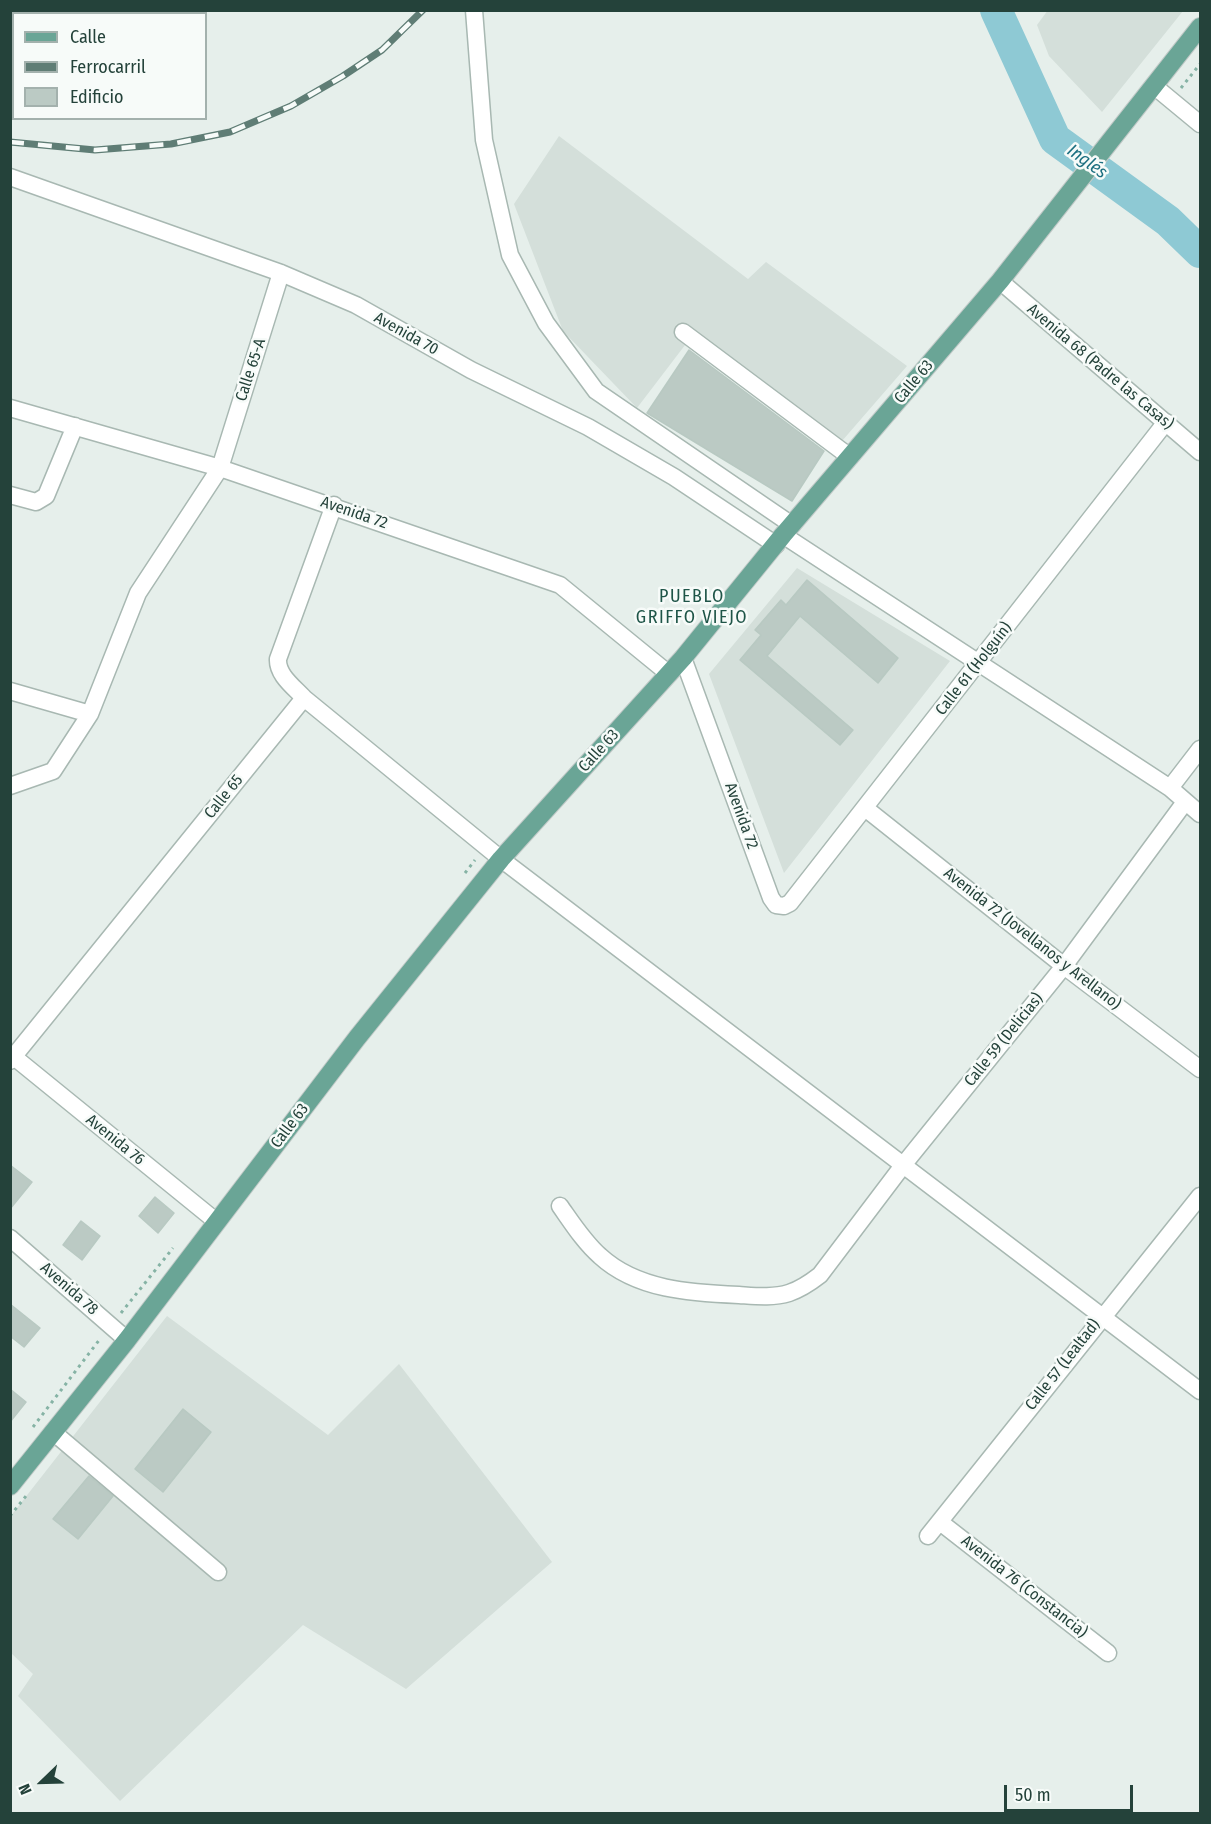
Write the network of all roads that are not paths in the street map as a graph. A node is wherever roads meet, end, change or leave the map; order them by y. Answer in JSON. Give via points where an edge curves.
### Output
{"nodes":[{"id":1,"x":474,"y":10,"type":"edge"},
{"id":2,"x":1200,"y":27,"type":"edge"},
{"id":3,"x":1154,"y":87,"type":"junction"},
{"id":4,"x":1200,"y":124,"type":"edge"},
{"id":5,"x":10,"y":177,"type":"edge"},
{"id":6,"x":281,"y":273,"type":"junction"},
{"id":7,"x":1000,"y":281,"type":"junction"},
{"id":8,"x":683,"y":332,"type":"dead end"},
{"id":9,"x":10,"y":408,"type":"edge"},
{"id":10,"x":1166,"y":422,"type":"junction"},
{"id":11,"x":75,"y":426,"type":"junction"},
{"id":12,"x":1200,"y":452,"type":"edge"},
{"id":13,"x":850,"y":457,"type":"junction"},
{"id":14,"x":220,"y":468,"type":"junction"},
{"id":15,"x":10,"y":495,"type":"edge"},
{"id":16,"x":334,"y":506,"type":"junction"},
{"id":17,"x":784,"y":535,"type":"junction"},
{"id":18,"x":683,"y":658,"type":"junction"},
{"id":19,"x":979,"y":662,"type":"junction"},
{"id":20,"x":669,"y":674,"type":"junction"},
{"id":21,"x":10,"y":692,"type":"edge"},
{"id":22,"x":304,"y":698,"type":"junction"},
{"id":23,"x":90,"y":714,"type":"junction"},
{"id":24,"x":1200,"y":750,"type":"edge"},
{"id":25,"x":10,"y":786,"type":"edge"},
{"id":26,"x":1170,"y":788,"type":"junction"},
{"id":27,"x":1185,"y":802,"type":"junction"},
{"id":28,"x":865,"y":808,"type":"junction"},
{"id":29,"x":1200,"y":814,"type":"edge"},
{"id":30,"x":501,"y":859,"type":"junction"},
{"id":31,"x":776,"y":904,"type":"joint"},
{"id":32,"x":1064,"y":966,"type":"junction"},
{"id":33,"x":12,"y":1059,"type":"edge"},
{"id":34,"x":1200,"y":1069,"type":"edge"},
{"id":35,"x":904,"y":1164,"type":"junction"},
{"id":36,"x":1200,"y":1196,"type":"edge"},
{"id":37,"x":560,"y":1206,"type":"dead end"},
{"id":38,"x":217,"y":1222,"type":"junction"},
{"id":39,"x":10,"y":1239,"type":"edge"},
{"id":40,"x":1102,"y":1317,"type":"junction"},
{"id":41,"x":127,"y":1340,"type":"junction"},
{"id":42,"x":1200,"y":1391,"type":"edge"},
{"id":43,"x":53,"y":1432,"type":"junction"},
{"id":44,"x":10,"y":1486,"type":"edge"},
{"id":45,"x":940,"y":1522,"type":"junction"},
{"id":46,"x":928,"y":1536,"type":"dead end"},
{"id":47,"x":218,"y":1572,"type":"dead end"},
{"id":48,"x":1108,"y":1653,"type":"dead end"}],
"edges":[{"from":1,"to":17,"type":"street","via":[[484,140],[510,255],[546,323],[596,391]]},
{"from":2,"to":3,"type":"main road","name":"Calle 63"},
{"from":3,"to":4,"type":"street"},
{"from":3,"to":7,"type":"main road","name":"Calle 63"},
{"from":5,"to":6,"type":"street","name":"Avenida 70"},
{"from":6,"to":14,"type":"street","name":"Calle 65-A"},
{"from":6,"to":17,"type":"street","name":"Avenida 70","via":[[356,306]]},
{"from":7,"to":10,"type":"street","name":"Avenida 68 (Padre las Casas)"},
{"from":7,"to":13,"type":"main road","name":"Calle 63"},
{"from":8,"to":13,"type":"street"},
{"from":9,"to":11,"type":"street","name":"Avenida 72"},
{"from":10,"to":12,"type":"street","name":"Avenida 68 (Padre las Casas)"},
{"from":10,"to":19,"type":"street","name":"Calle 61 (Holguín)"},
{"from":11,"to":14,"type":"street","name":"Avenida 72"},
{"from":11,"to":15,"type":"street","via":[[45,496],[36,502]]},
{"from":13,"to":17,"type":"main road","name":"Calle 63"},
{"from":14,"to":16,"type":"street","name":"Avenida 72"},
{"from":14,"to":23,"type":"street","name":"Calle 65-A","via":[[138,592]]},
{"from":16,"to":20,"type":"street","name":"Avenida 72","via":[[560,585]]},
{"from":16,"to":22,"type":"street","via":[[278,659],[283,676]]},
{"from":17,"to":18,"type":"main road","name":"Calle 63"},
{"from":17,"to":19,"type":"street"},
{"from":18,"to":20,"type":"main road","name":"Calle 63"},
{"from":18,"to":31,"type":"street","name":"Avenida 72"},
{"from":19,"to":26,"type":"street"},
{"from":19,"to":28,"type":"street","name":"Calle 61 (Holguín)"},
{"from":20,"to":30,"type":"main road","name":"Calle 63"},
{"from":21,"to":23,"type":"street"},
{"from":22,"to":30,"type":"street"},
{"from":22,"to":33,"type":"street","name":"Calle 65"},
{"from":23,"to":25,"type":"street","name":"Calle 65-A","via":[[53,771]]},
{"from":24,"to":26,"type":"street"},
{"from":26,"to":27,"type":"street"},
{"from":27,"to":29,"type":"street"},
{"from":27,"to":32,"type":"street","name":"Calle 59 (Delicias)"},
{"from":28,"to":31,"type":"street","name":"Calle 61 (Holguín)","via":[[790,903]]},
{"from":28,"to":32,"type":"street","name":"Avenida 72 (Jovellanos y Arellano)"},
{"from":30,"to":35,"type":"street"},
{"from":30,"to":38,"type":"main road","name":"Calle 63","via":[[357,1038]]},
{"from":32,"to":34,"type":"street","name":"Avenida 72 (Jovellanos y Arellano)"},
{"from":32,"to":35,"type":"street","name":"Calle 59 (Delicias)"},
{"from":33,"to":38,"type":"street","name":"Avenida 76"},
{"from":35,"to":37,"type":"street","name":"Calle 59 (Delicias)","via":[[820,1275],[789,1293],[772,1296],[696,1293],[627,1274],[601,1257]]},
{"from":35,"to":40,"type":"street"},
{"from":36,"to":40,"type":"street","name":"Calle 57 (Lealtad)"},
{"from":38,"to":41,"type":"main road","name":"Calle 63"},
{"from":39,"to":41,"type":"street","name":"Avenida 78"},
{"from":40,"to":42,"type":"street"},
{"from":40,"to":45,"type":"street","name":"Calle 57 (Lealtad)"},
{"from":41,"to":43,"type":"main road","name":"Calle 63"},
{"from":43,"to":44,"type":"main road","name":"Calle 63"},
{"from":43,"to":47,"type":"street"},
{"from":45,"to":46,"type":"street","name":"Calle 57 (Lealtad)"},
{"from":45,"to":48,"type":"street","name":"Avenida 76 (Constancia)"}]}
